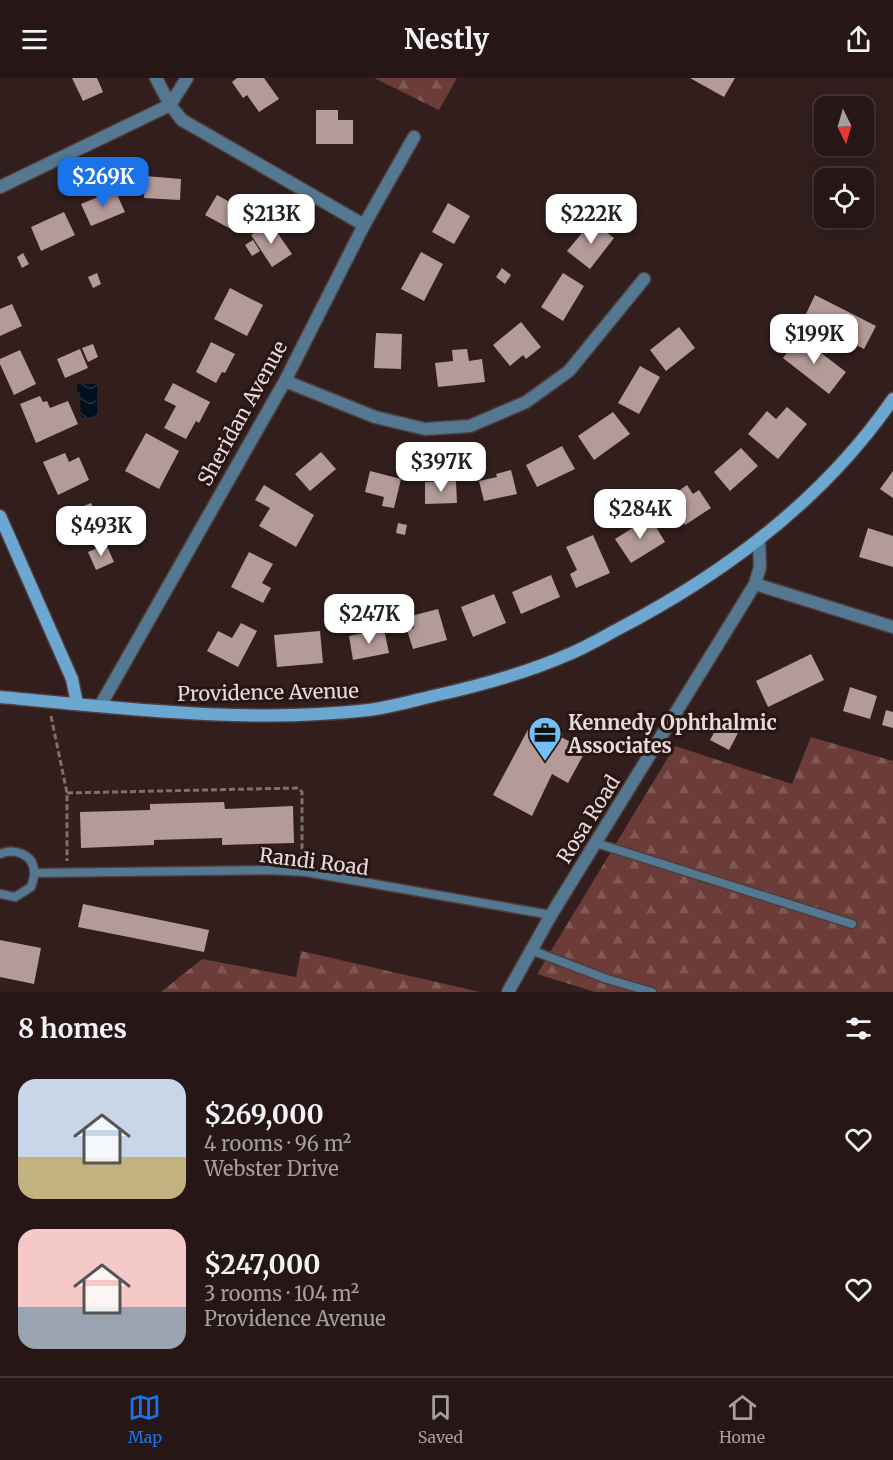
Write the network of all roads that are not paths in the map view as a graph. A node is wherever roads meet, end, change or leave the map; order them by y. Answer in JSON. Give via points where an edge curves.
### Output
{"nodes":[{"id":1,"x":156,"y":78,"type":"edge"},
{"id":2,"x":187,"y":78,"type":"edge"},
{"id":3,"x":170,"y":105,"type":"junction"},
{"id":4,"x":414,"y":137,"type":"dead end"},
{"id":5,"x":0,"y":187,"type":"edge"},
{"id":6,"x":364,"y":225,"type":"junction"},
{"id":7,"x":644,"y":279,"type":"dead end"},
{"id":8,"x":285,"y":381,"type":"junction"},
{"id":9,"x":891,"y":405,"type":"edge"},
{"id":10,"x":0,"y":516,"type":"edge"},
{"id":11,"x":759,"y":540,"type":"junction"},
{"id":12,"x":755,"y":584,"type":"junction"},
{"id":13,"x":893,"y":627,"type":"edge"},
{"id":14,"x":0,"y":697,"type":"edge"},
{"id":15,"x":77,"y":703,"type":"junction"},
{"id":16,"x":100,"y":706,"type":"junction"},
{"id":17,"x":596,"y":843,"type":"junction"},
{"id":18,"x":0,"y":854,"type":"edge"},
{"id":19,"x":35,"y":873,"type":"junction"},
{"id":20,"x":0,"y":894,"type":"edge"},
{"id":21,"x":551,"y":915,"type":"junction"},
{"id":22,"x":852,"y":924,"type":"dead end"},
{"id":23,"x":531,"y":950,"type":"junction"},
{"id":24,"x":508,"y":992,"type":"edge"},
{"id":25,"x":652,"y":992,"type":"edge"}],
"edges":[{"from":1,"to":3,"type":"street"},
{"from":2,"to":3,"type":"street"},
{"from":3,"to":5,"type":"street"},
{"from":3,"to":6,"type":"street","via":[[182,120]]},
{"from":4,"to":6,"type":"street","name":"Sheridan Avenue"},
{"from":6,"to":8,"type":"street","name":"Sheridan Avenue"},
{"from":7,"to":8,"type":"street","via":[[569,371],[526,402],[470,426],[425,429],[375,417]]},
{"from":8,"to":16,"type":"street","name":"Sheridan Avenue"},
{"from":9,"to":11,"type":"street","name":"Providence Avenue","via":[[840,466]]},
{"from":10,"to":15,"type":"street","via":[[72,679]]},
{"from":11,"to":12,"type":"street","name":"Rosa Road","via":[[760,567]]},
{"from":11,"to":16,"type":"street","name":"Providence Avenue","via":[[671,601],[567,655],[455,691],[371,710],[271,715]]},
{"from":12,"to":13,"type":"street"},
{"from":12,"to":17,"type":"street","name":"Rosa Road"},
{"from":14,"to":15,"type":"street","name":"Providence Avenue"},
{"from":15,"to":16,"type":"street","name":"Providence Avenue"},
{"from":17,"to":21,"type":"street","name":"Rosa Road"},
{"from":17,"to":22,"type":"lane"},
{"from":18,"to":19,"type":"lane","via":[[21,852],[32,862]]},
{"from":19,"to":20,"type":"lane","via":[[31,887],[15,897]]},
{"from":19,"to":21,"type":"lane","name":"Randi Road","via":[[302,872]]},
{"from":21,"to":23,"type":"street","name":"Rosa Road"},
{"from":23,"to":24,"type":"street","name":"Rosa Road"},
{"from":23,"to":25,"type":"lane"}]}
